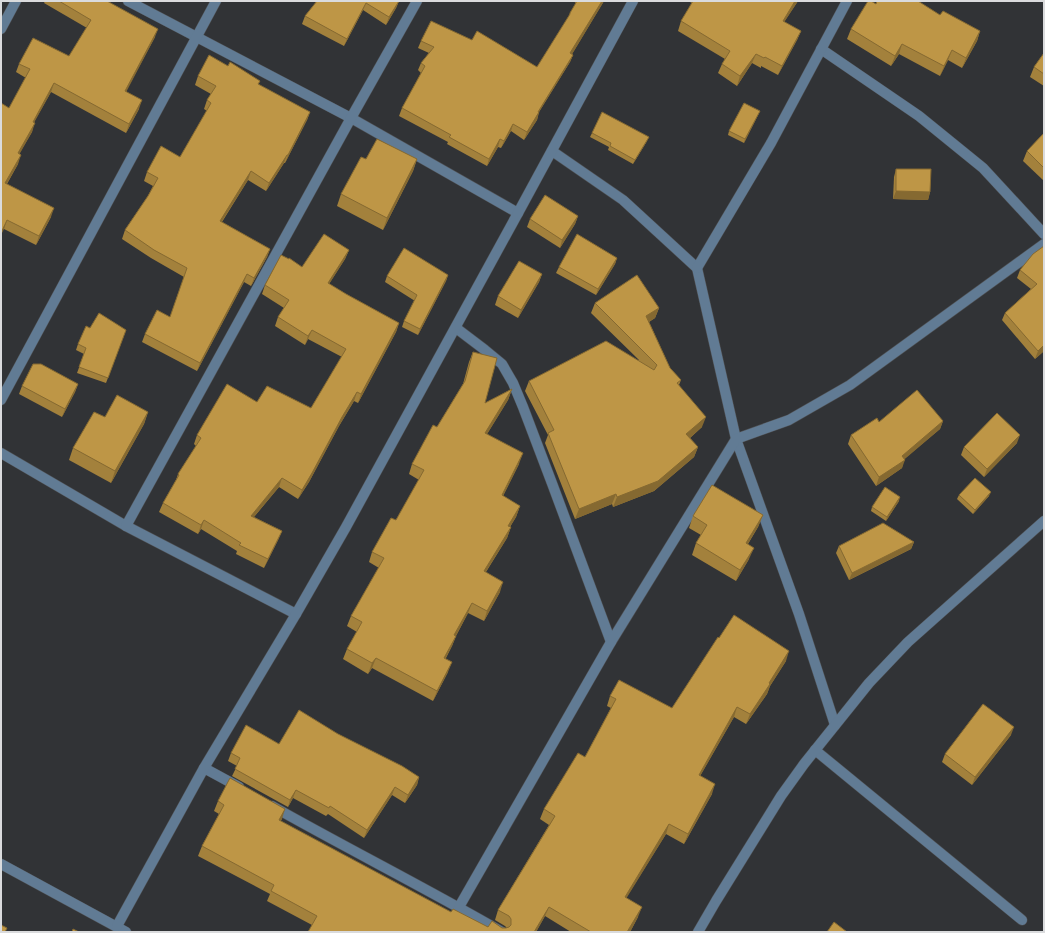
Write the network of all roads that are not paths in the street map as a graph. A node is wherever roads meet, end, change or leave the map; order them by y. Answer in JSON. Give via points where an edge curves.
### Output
{"nodes":[{"id":1,"x":16,"y":1,"type":"edge"},
{"id":2,"x":128,"y":1,"type":"edge"},
{"id":3,"x":216,"y":1,"type":"edge"},
{"id":4,"x":417,"y":1,"type":"edge"},
{"id":5,"x":633,"y":1,"type":"edge"},
{"id":6,"x":847,"y":1,"type":"edge"},
{"id":7,"x":1,"y":29,"type":"edge"},
{"id":8,"x":196,"y":37,"type":"junction"},
{"id":9,"x":821,"y":49,"type":"junction"},
{"id":10,"x":351,"y":118,"type":"junction"},
{"id":11,"x":552,"y":151,"type":"junction"},
{"id":12,"x":518,"y":213,"type":"junction"},
{"id":13,"x":1044,"y":234,"type":"edge"},
{"id":14,"x":1044,"y":244,"type":"edge"},
{"id":15,"x":697,"y":268,"type":"junction"},
{"id":16,"x":456,"y":328,"type":"junction"},
{"id":17,"x":1,"y":400,"type":"edge"},
{"id":18,"x":736,"y":439,"type":"junction"},
{"id":19,"x":1,"y":453,"type":"edge"},
{"id":20,"x":1044,"y":521,"type":"edge"},
{"id":21,"x":126,"y":526,"type":"junction"},
{"id":22,"x":296,"y":614,"type":"junction"},
{"id":23,"x":611,"y":642,"type":"junction"},
{"id":24,"x":835,"y":725,"type":"junction"},
{"id":25,"x":815,"y":750,"type":"junction"},
{"id":26,"x":204,"y":768,"type":"junction"},
{"id":27,"x":250,"y":794,"type":"edge"},
{"id":28,"x":264,"y":801,"type":"edge"},
{"id":29,"x":1,"y":864,"type":"edge"},
{"id":30,"x":458,"y":907,"type":"junction"},
{"id":31,"x":1022,"y":920,"type":"dead end"},
{"id":32,"x":117,"y":926,"type":"junction"},
{"id":33,"x":126,"y":932,"type":"edge"},
{"id":34,"x":502,"y":932,"type":"edge"},
{"id":35,"x":698,"y":932,"type":"edge"}],
"edges":[{"from":1,"to":7,"type":"street"},
{"from":2,"to":8,"type":"street"},
{"from":3,"to":8,"type":"street"},
{"from":4,"to":10,"type":"street"},
{"from":5,"to":11,"type":"street"},
{"from":6,"to":9,"type":"street"},
{"from":8,"to":10,"type":"street"},
{"from":8,"to":17,"type":"street"},
{"from":9,"to":13,"type":"street","via":[[919,116],[983,168]]},
{"from":9,"to":15,"type":"street","via":[[771,143]]},
{"from":10,"to":12,"type":"street"},
{"from":10,"to":21,"type":"street"},
{"from":11,"to":12,"type":"street"},
{"from":11,"to":15,"type":"street","via":[[622,200]]},
{"from":12,"to":16,"type":"street"},
{"from":14,"to":18,"type":"street","via":[[850,385],[789,420]]},
{"from":15,"to":18,"type":"street"},
{"from":16,"to":22,"type":"street"},
{"from":16,"to":23,"type":"street","via":[[502,364],[513,383]]},
{"from":18,"to":23,"type":"street"},
{"from":18,"to":24,"type":"street","via":[[799,614]]},
{"from":19,"to":21,"type":"street"},
{"from":20,"to":24,"type":"street","via":[[908,642],[869,683]]},
{"from":21,"to":22,"type":"street"},
{"from":22,"to":26,"type":"street"},
{"from":23,"to":30,"type":"street"},
{"from":24,"to":25,"type":"street"},
{"from":25,"to":31,"type":"street"},
{"from":25,"to":35,"type":"street","via":[[781,796]]},
{"from":26,"to":27,"type":"street"},
{"from":26,"to":32,"type":"street"},
{"from":28,"to":30,"type":"street"},
{"from":29,"to":32,"type":"street"},
{"from":30,"to":34,"type":"street"},
{"from":32,"to":33,"type":"street"}]}
